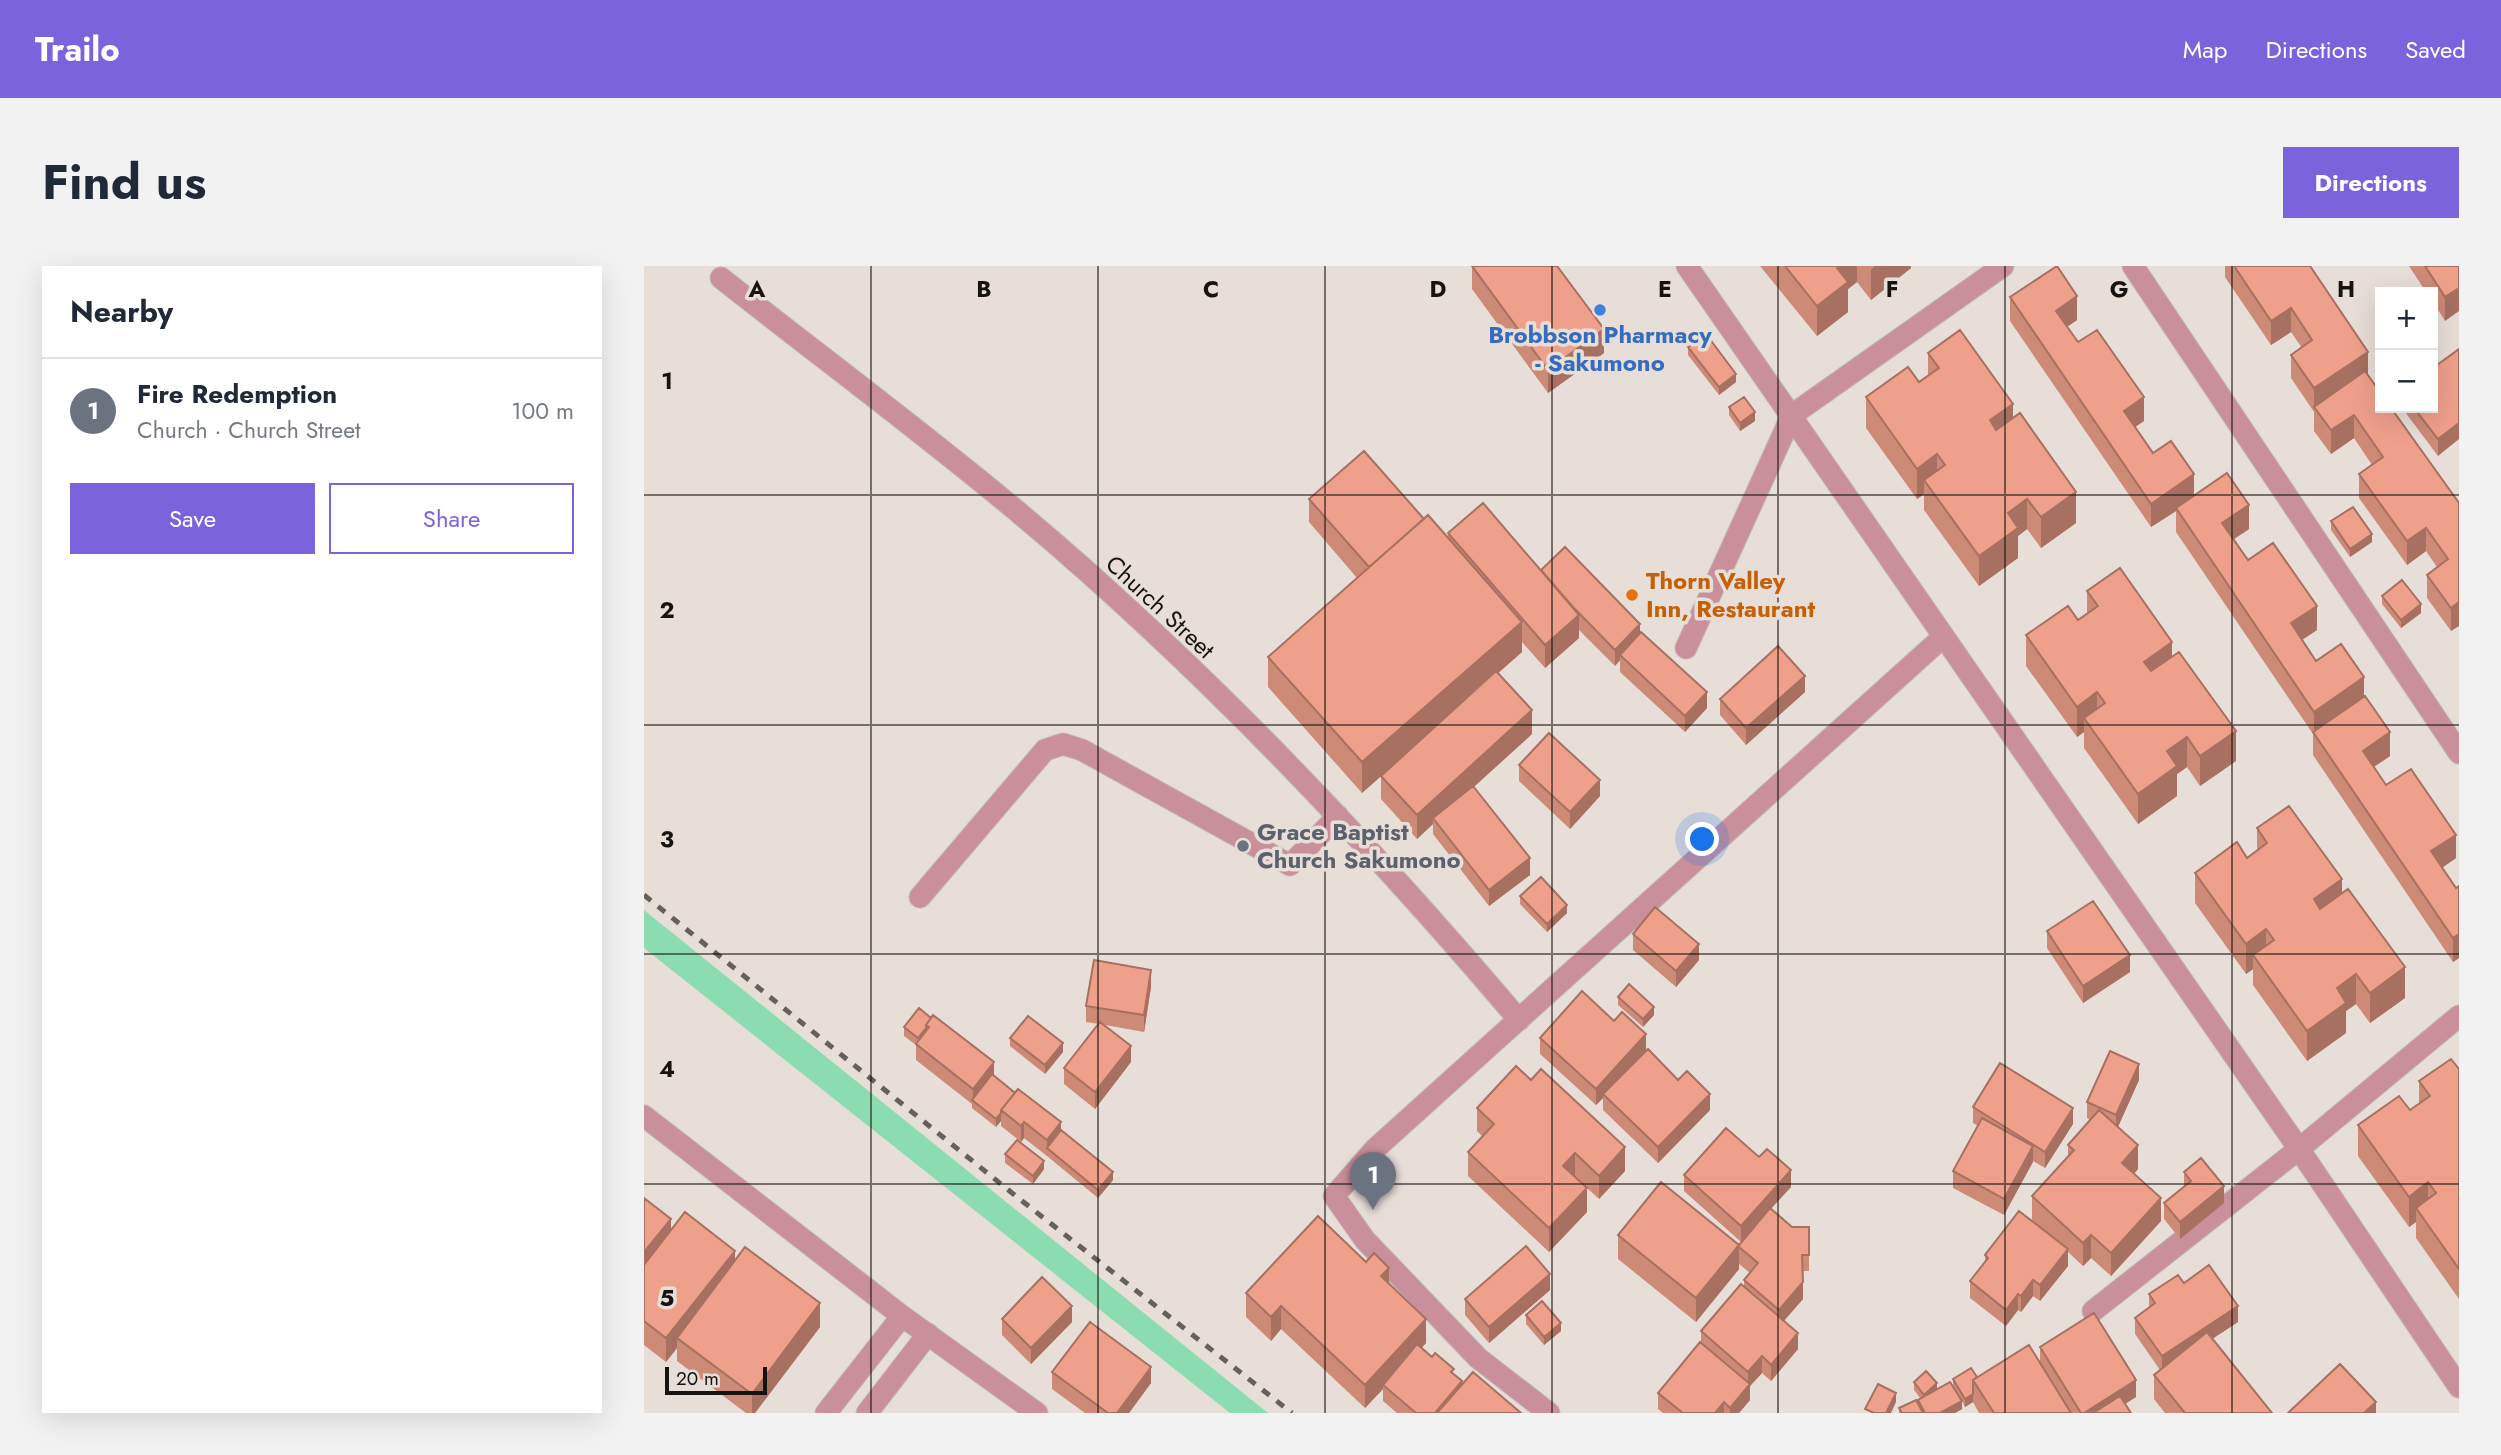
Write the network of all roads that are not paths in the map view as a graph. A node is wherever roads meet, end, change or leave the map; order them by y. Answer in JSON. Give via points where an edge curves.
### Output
{"nodes":[{"id":1,"x":1687,"y":266,"type":"edge"},
{"id":2,"x":2003,"y":266,"type":"edge"},
{"id":3,"x":2133,"y":266,"type":"edge"},
{"id":4,"x":721,"y":278,"type":"dead end"},
{"id":5,"x":1792,"y":415,"type":"junction"},
{"id":6,"x":1943,"y":638,"type":"junction"},
{"id":7,"x":1686,"y":648,"type":"dead end"},
{"id":8,"x":2459,"y":753,"type":"edge"},
{"id":9,"x":1338,"y":816,"type":"junction"},
{"id":10,"x":920,"y":897,"type":"dead end"},
{"id":11,"x":2459,"y":1016,"type":"edge"},
{"id":12,"x":1519,"y":1020,"type":"junction"},
{"id":13,"x":644,"y":1116,"type":"edge"},
{"id":14,"x":2299,"y":1149,"type":"junction"},
{"id":15,"x":2093,"y":1311,"type":"edge"},
{"id":16,"x":902,"y":1316,"type":"junction"},
{"id":17,"x":928,"y":1334,"type":"junction"},
{"id":18,"x":2459,"y":1387,"type":"edge"},
{"id":19,"x":826,"y":1413,"type":"edge"},
{"id":20,"x":867,"y":1413,"type":"edge"},
{"id":21,"x":1037,"y":1413,"type":"edge"},
{"id":22,"x":1549,"y":1413,"type":"edge"}],
"edges":[{"from":1,"to":5,"type":"street"},
{"from":2,"to":5,"type":"street"},
{"from":3,"to":8,"type":"street"},
{"from":4,"to":9,"type":"street","name":"Church Street","via":[[1007,503],[1160,640]]},
{"from":5,"to":6,"type":"street"},
{"from":5,"to":7,"type":"street"},
{"from":6,"to":12,"type":"street"},
{"from":6,"to":14,"type":"street"},
{"from":9,"to":10,"type":"street","via":[[1290,865],[1082,750],[1063,744],[1045,750]]},
{"from":9,"to":12,"type":"street","name":"Church Street","via":[[1421,904]]},
{"from":11,"to":14,"type":"street"},
{"from":12,"to":22,"type":"street","via":[[1375,1149],[1334,1196],[1365,1240],[1478,1358]]},
{"from":13,"to":16,"type":"street"},
{"from":14,"to":15,"type":"street"},
{"from":14,"to":18,"type":"street"},
{"from":16,"to":17,"type":"street"},
{"from":16,"to":19,"type":"street"},
{"from":17,"to":20,"type":"street"},
{"from":17,"to":21,"type":"street"}]}
